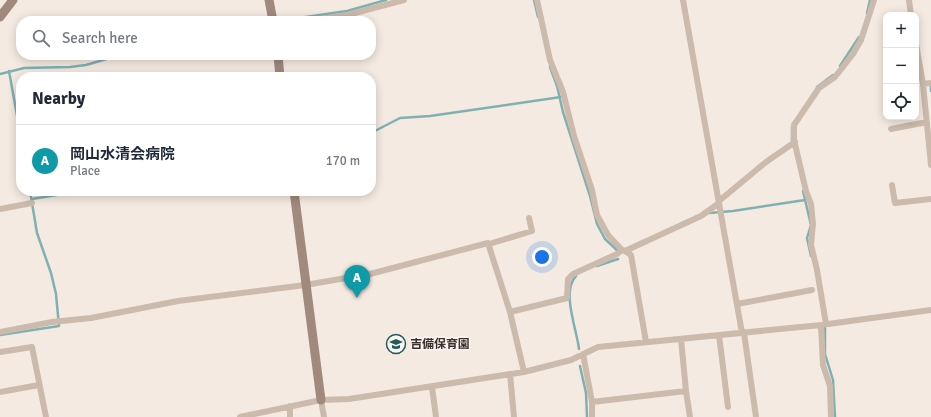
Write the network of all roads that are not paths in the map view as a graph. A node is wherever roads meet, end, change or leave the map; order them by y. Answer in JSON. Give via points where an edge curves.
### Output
{"nodes":[{"id":1,"x":13,"y":0,"type":"edge"},
{"id":2,"x":269,"y":0,"type":"edge"},
{"id":3,"x":404,"y":0,"type":"edge"},
{"id":4,"x":537,"y":0,"type":"edge"},
{"id":5,"x":683,"y":0,"type":"edge"},
{"id":6,"x":874,"y":0,"type":"edge"},
{"id":7,"x":909,"y":0,"type":"edge"},
{"id":8,"x":911,"y":12,"type":"edge"},
{"id":9,"x":273,"y":16,"type":"edge"},
{"id":10,"x":340,"y":16,"type":"edge"},
{"id":11,"x":0,"y":17,"type":"edge"},
{"id":12,"x":917,"y":48,"type":"edge"},
{"id":13,"x":278,"y":60,"type":"edge"},
{"id":14,"x":280,"y":72,"type":"edge"},
{"id":15,"x":931,"y":83,"type":"edge"},
{"id":16,"x":923,"y":84,"type":"junction"},
{"id":17,"x":929,"y":125,"type":"edge"},
{"id":18,"x":892,"y":129,"type":"dead end"},
{"id":19,"x":793,"y":143,"type":"junction"},
{"id":20,"x":931,"y":165,"type":"edge"},
{"id":21,"x":892,"y":185,"type":"dead end"},
{"id":22,"x":295,"y":196,"type":"edge"},
{"id":23,"x":931,"y":199,"type":"edge"},
{"id":24,"x":719,"y":202,"type":"junction"},
{"id":25,"x":32,"y":203,"type":"dead end"},
{"id":26,"x":0,"y":209,"type":"edge"},
{"id":27,"x":528,"y":218,"type":"dead end"},
{"id":28,"x":489,"y":244,"type":"junction"},
{"id":29,"x":623,"y":252,"type":"junction"},
{"id":30,"x":305,"y":285,"type":"junction"},
{"id":31,"x":812,"y":290,"type":"dead end"},
{"id":32,"x":737,"y":304,"type":"junction"},
{"id":33,"x":931,"y":310,"type":"edge"},
{"id":34,"x":510,"y":312,"type":"junction"},
{"id":35,"x":824,"y":324,"type":"junction"},
{"id":36,"x":0,"y":332,"type":"edge"},
{"id":37,"x":743,"y":333,"type":"junction"},
{"id":38,"x":719,"y":335,"type":"junction"},
{"id":39,"x":681,"y":339,"type":"junction"},
{"id":40,"x":646,"y":342,"type":"junction"},
{"id":41,"x":0,"y":352,"type":"edge"},
{"id":42,"x":583,"y":354,"type":"junction"},
{"id":43,"x":524,"y":372,"type":"junction"},
{"id":44,"x":510,"y":374,"type":"junction"},
{"id":45,"x":39,"y":385,"type":"junction"},
{"id":46,"x":432,"y":387,"type":"junction"},
{"id":47,"x":686,"y":391,"type":"junction"},
{"id":48,"x":0,"y":392,"type":"edge"},
{"id":49,"x":321,"y":400,"type":"junction"},
{"id":50,"x":592,"y":402,"type":"junction"},
{"id":51,"x":290,"y":406,"type":"junction"},
{"id":52,"x":728,"y":408,"type":"dead end"},
{"id":53,"x":255,"y":415,"type":"edge"},
{"id":54,"x":46,"y":417,"type":"edge"},
{"id":55,"x":240,"y":417,"type":"edge"},
{"id":56,"x":290,"y":417,"type":"edge"},
{"id":57,"x":324,"y":417,"type":"edge"},
{"id":58,"x":436,"y":417,"type":"edge"},
{"id":59,"x":514,"y":417,"type":"edge"},
{"id":60,"x":592,"y":417,"type":"edge"},
{"id":61,"x":690,"y":417,"type":"edge"},
{"id":62,"x":756,"y":417,"type":"edge"},
{"id":63,"x":831,"y":417,"type":"edge"}],
"edges":[{"from":1,"to":11,"type":"street"},
{"from":2,"to":9,"type":"street"},
{"from":3,"to":10,"type":"street"},
{"from":4,"to":29,"type":"street","via":[[550,60],[563,92],[597,215],[608,235]]},
{"from":5,"to":24,"type":"street"},
{"from":6,"to":19,"type":"street","via":[[861,40],[835,77],[819,88],[797,119]]},
{"from":7,"to":8,"type":"street"},
{"from":12,"to":16,"type":"street"},
{"from":13,"to":14,"type":"street"},
{"from":15,"to":16,"type":"street"},
{"from":16,"to":17,"type":"street"},
{"from":17,"to":18,"type":"street"},
{"from":17,"to":20,"type":"street"},
{"from":19,"to":24,"type":"street"},
{"from":19,"to":35,"type":"street","via":[[810,204],[813,224],[811,245]]},
{"from":21,"to":23,"type":"street","via":[[895,203]]},
{"from":22,"to":30,"type":"street"},
{"from":24,"to":29,"type":"street","via":[[701,216]]},
{"from":24,"to":32,"type":"street"},
{"from":25,"to":26,"type":"street"},
{"from":27,"to":28,"type":"street","via":[[532,231]]},
{"from":28,"to":30,"type":"street","via":[[370,274]]},
{"from":28,"to":34,"type":"street"},
{"from":29,"to":34,"type":"street","via":[[573,274],[568,280],[567,298]]},
{"from":29,"to":40,"type":"street"},
{"from":30,"to":36,"type":"street","via":[[178,302]]},
{"from":30,"to":49,"type":"street"},
{"from":31,"to":32,"type":"street"},
{"from":32,"to":37,"type":"street"},
{"from":33,"to":35,"type":"street"},
{"from":34,"to":43,"type":"street"},
{"from":35,"to":37,"type":"street"},
{"from":35,"to":63,"type":"street","via":[[823,365],[830,386]]},
{"from":37,"to":38,"type":"street"},
{"from":37,"to":62,"type":"street"},
{"from":38,"to":39,"type":"street"},
{"from":38,"to":52,"type":"street"},
{"from":39,"to":40,"type":"street"},
{"from":39,"to":47,"type":"street"},
{"from":40,"to":42,"type":"street","via":[[598,347]]},
{"from":41,"to":45,"type":"street","via":[[32,347]]},
{"from":42,"to":43,"type":"street","via":[[571,360]]},
{"from":42,"to":50,"type":"street"},
{"from":43,"to":44,"type":"street"},
{"from":44,"to":46,"type":"street"},
{"from":44,"to":59,"type":"street"},
{"from":45,"to":48,"type":"street"},
{"from":45,"to":54,"type":"street"},
{"from":46,"to":49,"type":"street","via":[[349,399]]},
{"from":46,"to":58,"type":"street"},
{"from":47,"to":50,"type":"street"},
{"from":47,"to":61,"type":"street"},
{"from":49,"to":51,"type":"street"},
{"from":49,"to":57,"type":"street"},
{"from":50,"to":60,"type":"street"},
{"from":51,"to":53,"type":"street"},
{"from":51,"to":56,"type":"street"},
{"from":53,"to":55,"type":"street"}]}
